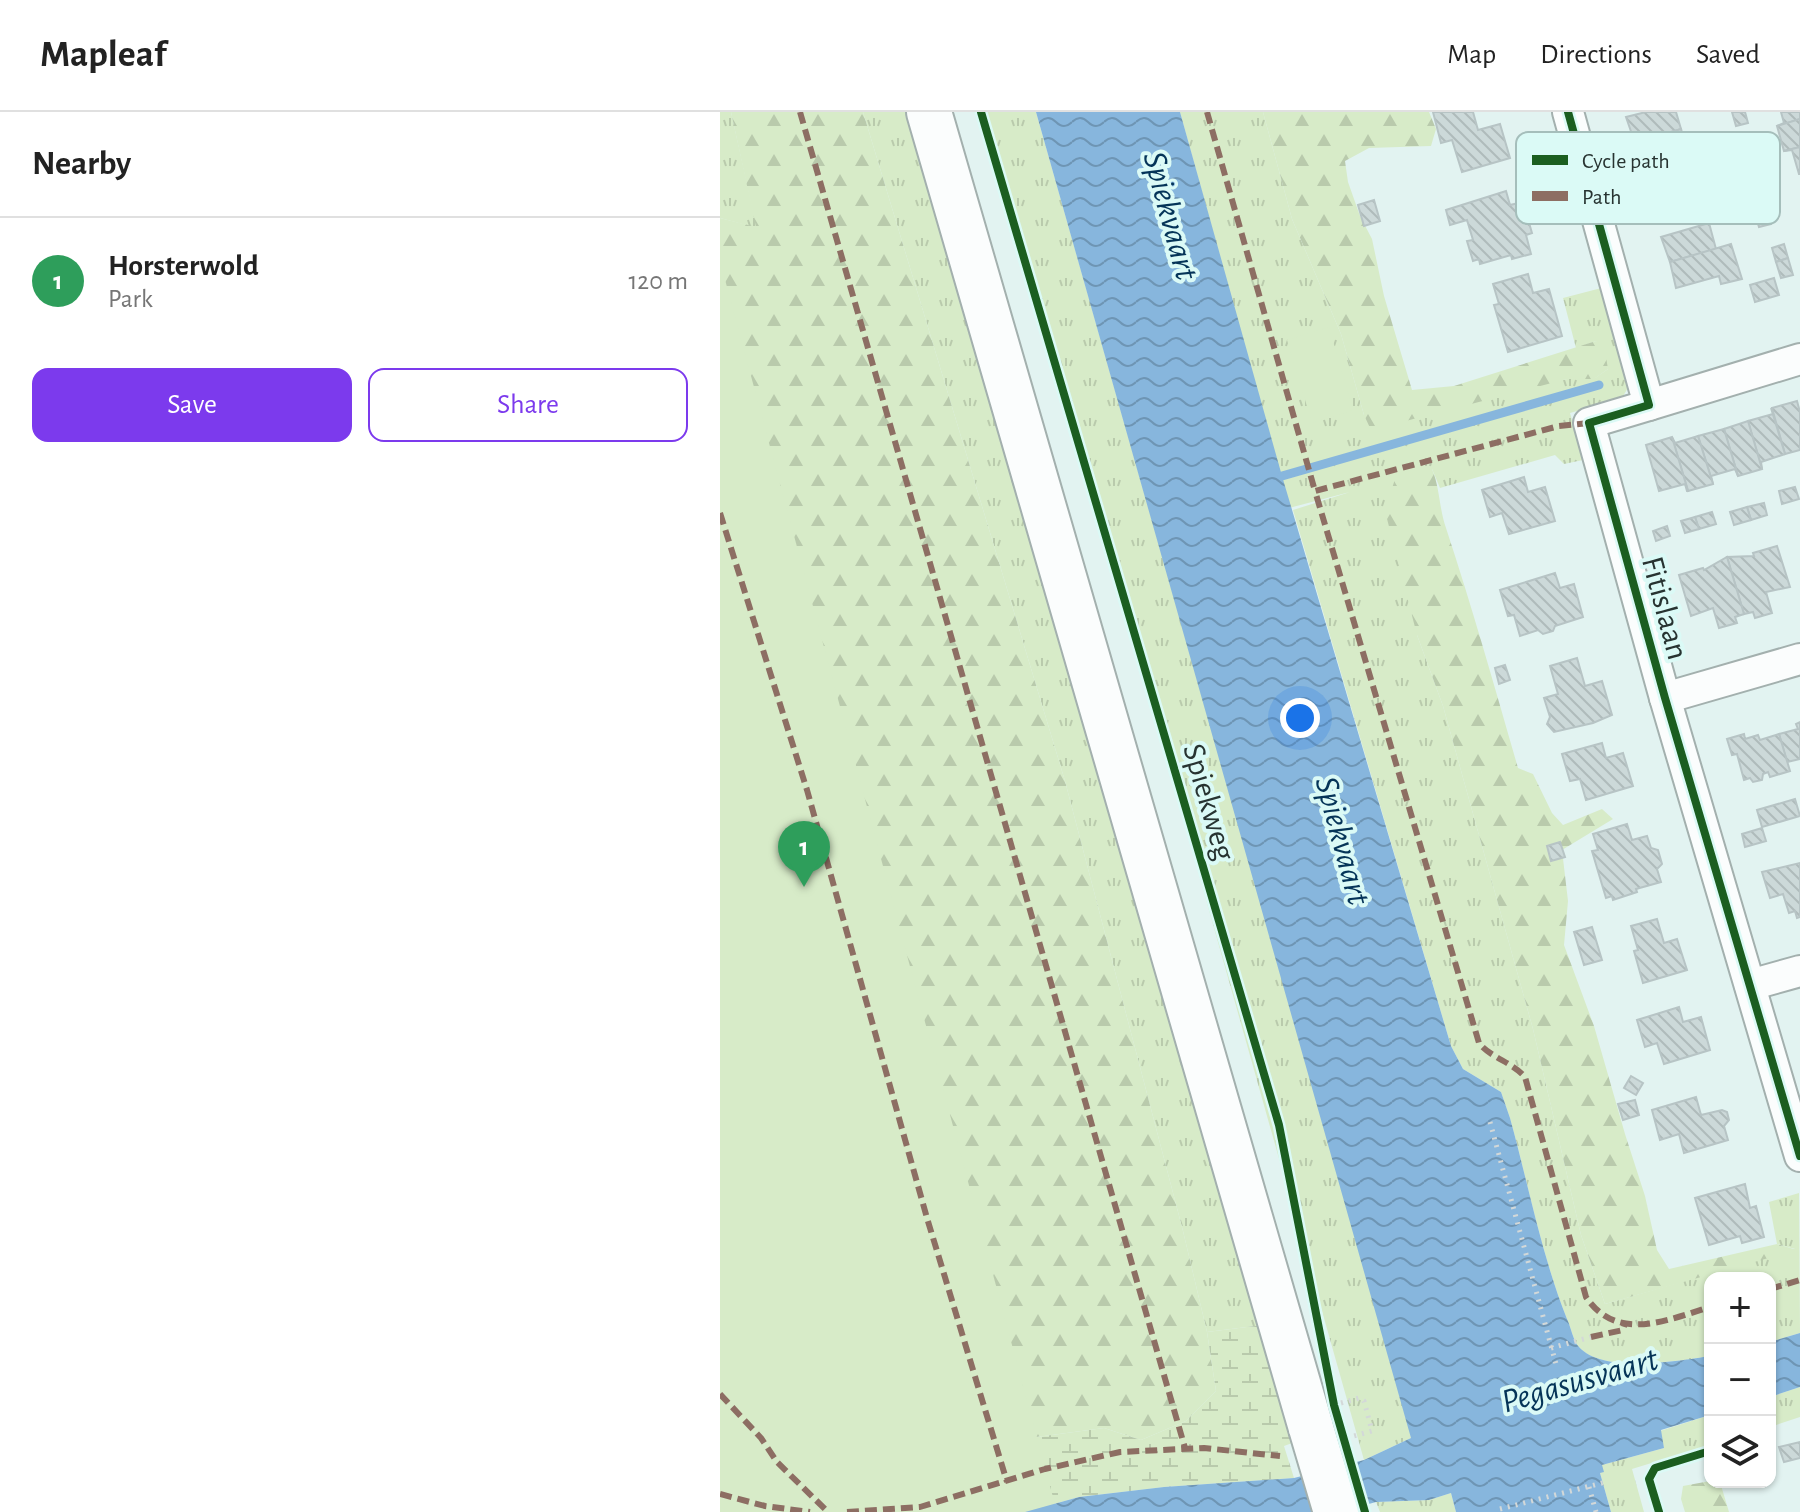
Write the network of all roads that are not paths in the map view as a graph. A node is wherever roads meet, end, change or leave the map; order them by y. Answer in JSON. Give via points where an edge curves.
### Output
{"nodes":[{"id":1,"x":929,"y":112,"type":"edge"},
{"id":2,"x":1568,"y":112,"type":"edge"},
{"id":3,"x":1574,"y":132,"type":"edge"},
{"id":4,"x":1599,"y":224,"type":"edge"},
{"id":5,"x":1800,"y":359,"type":"edge"},
{"id":6,"x":1649,"y":405,"type":"junction"},
{"id":7,"x":1800,"y":659,"type":"edge"},
{"id":8,"x":1665,"y":698,"type":"junction"},
{"id":9,"x":1800,"y":971,"type":"edge"},
{"id":10,"x":1750,"y":985,"type":"junction"},
{"id":11,"x":1800,"y":1156,"type":"edge"},
{"id":12,"x":1336,"y":1512,"type":"edge"}],
"edges":[{"from":1,"to":12,"type":"main road","bridge":true,"via":[[1331,1420]]},
{"from":2,"to":3,"type":"street"},
{"from":4,"to":6,"type":"street"},
{"from":5,"to":6,"type":"street"},
{"from":6,"to":8,"type":"street","name":"Fitislaan","via":[[1589,423]]},
{"from":7,"to":8,"type":"street"},
{"from":8,"to":10,"type":"street","name":"Fitislaan"},
{"from":9,"to":10,"type":"street"},
{"from":10,"to":11,"type":"street","name":"Fitislaan"}]}
